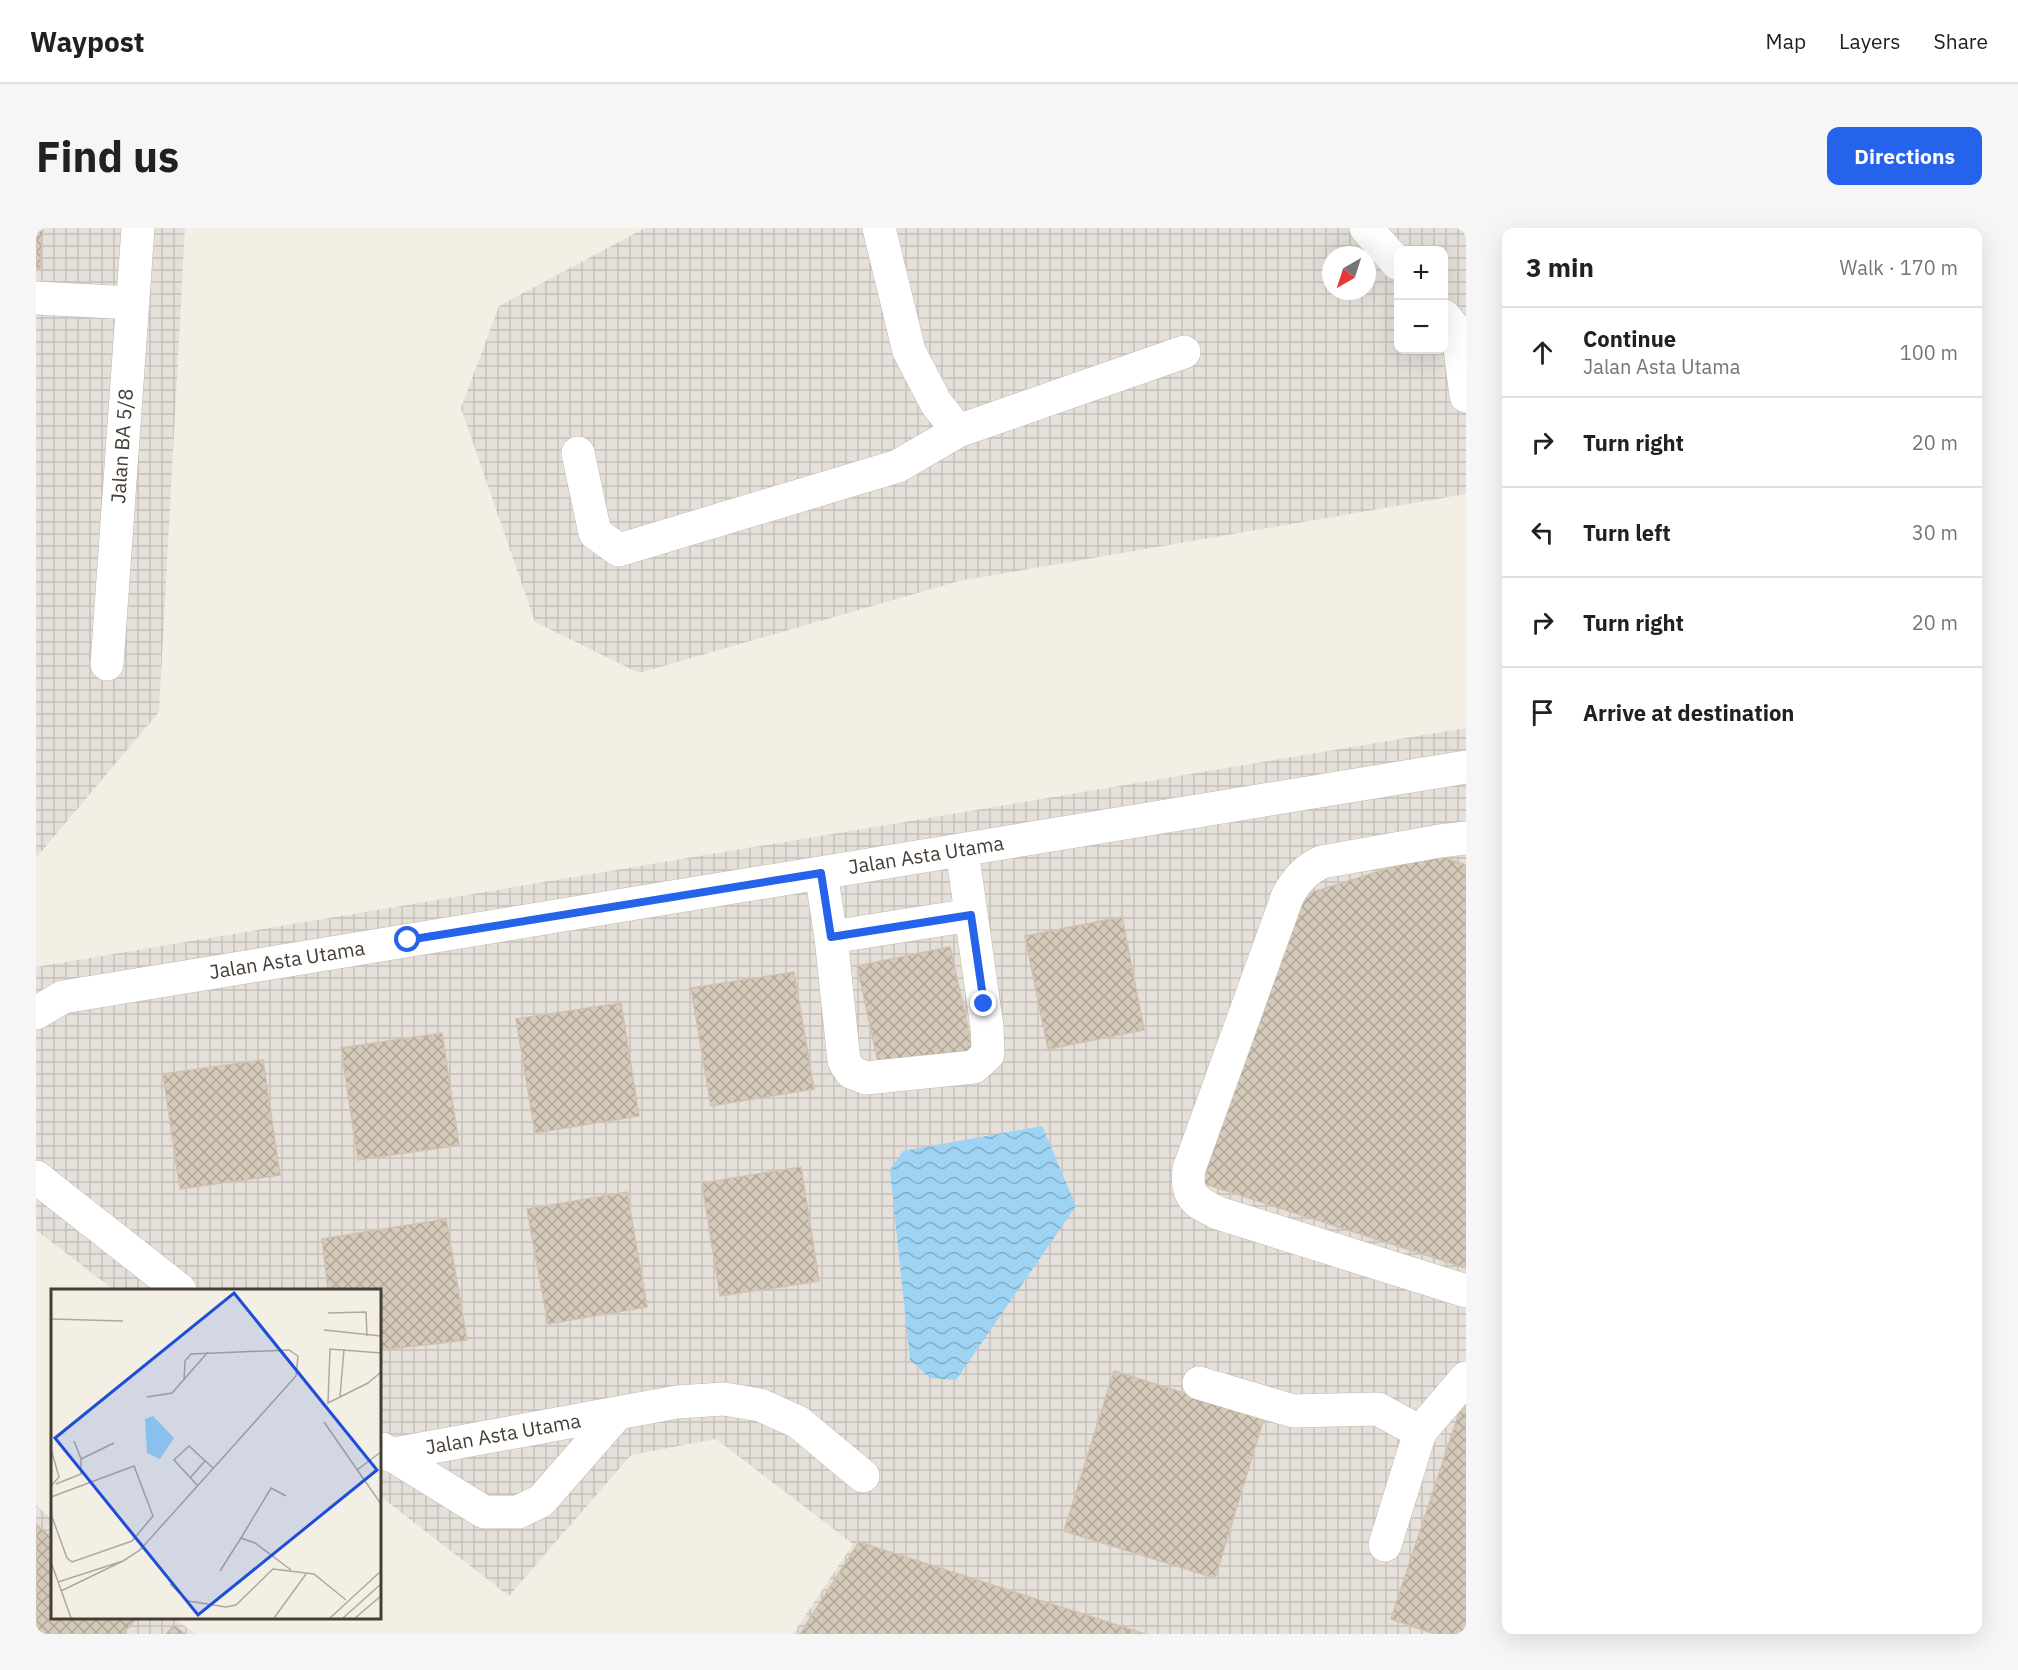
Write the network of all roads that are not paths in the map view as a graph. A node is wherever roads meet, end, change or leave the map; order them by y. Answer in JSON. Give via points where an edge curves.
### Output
{"nodes":[{"id":1,"x":138,"y":228,"type":"edge"},
{"id":2,"x":879,"y":228,"type":"edge"},
{"id":3,"x":1366,"y":228,"type":"edge"},
{"id":4,"x":1394,"y":260,"type":"edge"},
{"id":5,"x":36,"y":298,"type":"edge"},
{"id":6,"x":133,"y":303,"type":"junction"},
{"id":7,"x":1448,"y":322,"type":"edge"},
{"id":8,"x":1184,"y":352,"type":"dead end"},
{"id":9,"x":1466,"y":396,"type":"edge"},
{"id":10,"x":958,"y":431,"type":"junction"},
{"id":11,"x":578,"y":453,"type":"dead end"},
{"id":12,"x":107,"y":664,"type":"dead end"},
{"id":13,"x":1466,"y":767,"type":"edge"},
{"id":14,"x":1466,"y":838,"type":"edge"},
{"id":15,"x":962,"y":849,"type":"junction"},
{"id":16,"x":821,"y":873,"type":"junction"},
{"id":17,"x":971,"y":915,"type":"junction"},
{"id":18,"x":831,"y":937,"type":"junction"},
{"id":19,"x":36,"y":1013,"type":"edge"},
{"id":20,"x":36,"y":1177,"type":"edge"},
{"id":21,"x":179,"y":1289,"type":"edge"},
{"id":22,"x":1466,"y":1291,"type":"edge"},
{"id":23,"x":1466,"y":1378,"type":"edge"},
{"id":24,"x":1199,"y":1383,"type":"dead end"},
{"id":25,"x":617,"y":1414,"type":"junction"},
{"id":26,"x":1420,"y":1432,"type":"junction"},
{"id":27,"x":384,"y":1451,"type":"edge"},
{"id":28,"x":862,"y":1476,"type":"dead end"},
{"id":29,"x":1385,"y":1545,"type":"dead end"}],
"edges":[{"from":1,"to":6,"type":"street","name":"Jalan BA 5/8"},
{"from":2,"to":10,"type":"street","via":[[909,351],[936,403]]},
{"from":3,"to":4,"type":"street"},
{"from":5,"to":6,"type":"street"},
{"from":6,"to":12,"type":"street","name":"Jalan BA 5/8"},
{"from":7,"to":9,"type":"street","via":[[1458,333]]},
{"from":8,"to":10,"type":"street"},
{"from":10,"to":11,"type":"street","via":[[898,466],[619,550],[595,533]]},
{"from":13,"to":15,"type":"street","name":"Jalan Asta Utama"},
{"from":14,"to":22,"type":"street","via":[[1322,862],[1297,880],[1276,928],[1189,1169],[1187,1184],[1192,1196],[1218,1213]]},
{"from":15,"to":16,"type":"street","name":"Jalan Asta Utama"},
{"from":15,"to":17,"type":"street"},
{"from":16,"to":18,"type":"street"},
{"from":16,"to":19,"type":"street","name":"Jalan Asta Utama","via":[[63,997]]},
{"from":17,"to":18,"type":"street"},
{"from":17,"to":18,"type":"street","via":[[988,1054],[974,1067],[866,1078],[851,1072],[844,1061]]},
{"from":20,"to":21,"type":"street"},
{"from":23,"to":26,"type":"street"},
{"from":24,"to":26,"type":"street","via":[[1293,1411],[1378,1409]]},
{"from":25,"to":27,"type":"street","name":"Jalan Asta Utama"},
{"from":25,"to":27,"type":"street","name":"Jalan Asta Utama","via":[[541,1501],[518,1512],[484,1512]]},
{"from":25,"to":28,"type":"street","name":"Jalan Asta Utama","via":[[677,1402],[724,1399],[760,1405],[798,1422]]},
{"from":26,"to":29,"type":"street"}]}
